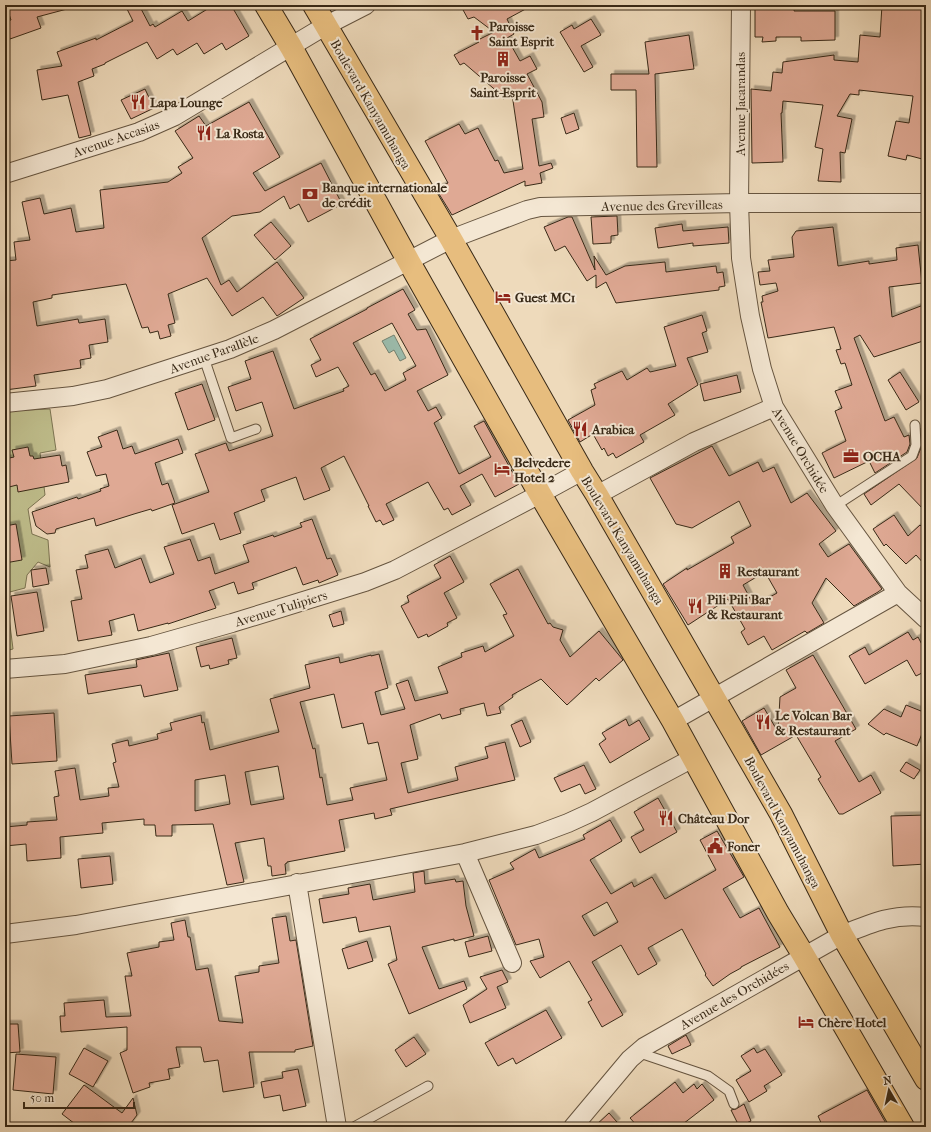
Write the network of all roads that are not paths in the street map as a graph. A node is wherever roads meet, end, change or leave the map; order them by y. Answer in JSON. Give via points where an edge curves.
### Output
{"nodes":[{"id":1,"x":266,"y":5,"type":"edge"},
{"id":2,"x":314,"y":5,"type":"edge"},
{"id":3,"x":366,"y":5,"type":"edge"},
{"id":4,"x":741,"y":5,"type":"edge"},
{"id":5,"x":325,"y":26,"type":"junction"},
{"id":6,"x":291,"y":47,"type":"junction"},
{"id":7,"x":5,"y":174,"type":"edge"},
{"id":8,"x":739,"y":203,"type":"junction"},
{"id":9,"x":926,"y":203,"type":"edge"},
{"id":10,"x":451,"y":239,"type":"junction"},
{"id":11,"x":409,"y":262,"type":"junction"},
{"id":12,"x":204,"y":358,"type":"junction"},
{"id":13,"x":5,"y":403,"type":"edge"},
{"id":14,"x":774,"y":407,"type":"junction"},
{"id":15,"x":914,"y":425,"type":"dead end"},
{"id":16,"x":256,"y":430,"type":"dead end"},
{"id":17,"x":582,"y":471,"type":"junction"},
{"id":18,"x":540,"y":494,"type":"junction"},
{"id":19,"x":598,"y":495,"type":"junction"},
{"id":20,"x":835,"y":506,"type":"junction"},
{"id":21,"x":898,"y":593,"type":"junction"},
{"id":22,"x":926,"y":619,"type":"edge"},
{"id":23,"x":5,"y":669,"type":"edge"},
{"id":24,"x":714,"y":698,"type":"junction"},
{"id":25,"x":673,"y":721,"type":"junction"},
{"id":26,"x":693,"y":758,"type":"junction"},
{"id":27,"x":465,"y":853,"type":"junction"},
{"id":28,"x":297,"y":883,"type":"junction"},
{"id":29,"x":926,"y":917,"type":"edge"},
{"id":30,"x":5,"y":934,"type":"edge"},
{"id":31,"x":842,"y":935,"type":"junction"},
{"id":32,"x":804,"y":956,"type":"junction"},
{"id":33,"x":512,"y":963,"type":"dead end"},
{"id":34,"x":637,"y":1052,"type":"junction"},
{"id":35,"x":926,"y":1079,"type":"edge"},
{"id":36,"x":428,"y":1086,"type":"dead end"},
{"id":37,"x":734,"y":1104,"type":"dead end"},
{"id":38,"x":337,"y":1127,"type":"edge"},
{"id":39,"x":354,"y":1127,"type":"edge"},
{"id":40,"x":574,"y":1127,"type":"edge"},
{"id":41,"x":904,"y":1127,"type":"edge"}],
"edges":[{"from":1,"to":6,"type":"main road"},
{"from":2,"to":5,"type":"main road","name":"Boulevard Kanyamuhanga"},
{"from":3,"to":5,"type":"street","name":"Avenue Accasias"},
{"from":4,"to":8,"type":"street","name":"Avenue Jacarandas"},
{"from":5,"to":6,"type":"street","name":"Avenue Accasias"},
{"from":5,"to":10,"type":"main road","name":"Boulevard Kanyamuhanga"},
{"from":6,"to":7,"type":"street","name":"Avenue Accasias","via":[[175,116],[139,132]]},
{"from":6,"to":11,"type":"main road"},
{"from":8,"to":9,"type":"street","name":"Avenue des Grevilleas"},
{"from":8,"to":10,"type":"street","name":"Avenue des Grevilleas","via":[[540,207]]},
{"from":8,"to":14,"type":"street","name":"Avenue Orchidée","via":[[741,258],[750,316]]},
{"from":10,"to":11,"type":"street","name":"Avenue des Grevilleas"},
{"from":10,"to":17,"type":"main road","name":"Boulevard Kanyamuhanga"},
{"from":11,"to":12,"type":"street","name":"Avenue Parallèle","via":[[274,330]]},
{"from":11,"to":18,"type":"main road"},
{"from":12,"to":13,"type":"street","name":"Avenue Parallèle","via":[[107,389],[73,396]]},
{"from":12,"to":16,"type":"lane","via":[[231,438]]},
{"from":14,"to":19,"type":"street","via":[[694,442]]},
{"from":14,"to":20,"type":"street","name":"Avenue Orchidée"},
{"from":15,"to":20,"type":"lane","via":[[916,445],[912,456]]},
{"from":17,"to":18,"type":"street","name":"Avenue Tulipiers"},
{"from":17,"to":19,"type":"main road","name":"Boulevard Kanyamuhanga"},
{"from":18,"to":23,"type":"street","name":"Avenue Tulipiers","via":[[395,570],[365,582],[151,646],[65,664]]},
{"from":18,"to":25,"type":"main road"},
{"from":19,"to":24,"type":"main road","name":"Boulevard Kanyamuhanga"},
{"from":20,"to":21,"type":"street","name":"Avenue Orchidée"},
{"from":21,"to":22,"type":"street","name":"Avenue Orchidée"},
{"from":21,"to":24,"type":"street"},
{"from":24,"to":25,"type":"street"},
{"from":24,"to":31,"type":"main road","name":"Boulevard Kanyamuhanga","via":[[781,814]]},
{"from":25,"to":26,"type":"main road"},
{"from":26,"to":27,"type":"street","via":[[568,823],[536,835]]},
{"from":26,"to":32,"type":"main road"},
{"from":27,"to":28,"type":"street"},
{"from":27,"to":33,"type":"street"},
{"from":28,"to":30,"type":"street","via":[[76,925]]},
{"from":28,"to":38,"type":"street"},
{"from":29,"to":31,"type":"street","name":"Avenue des Orchidées","via":[[895,917],[873,922]]},
{"from":31,"to":32,"type":"street","name":"Avenue des Orchidées"},
{"from":31,"to":35,"type":"main road","name":"Boulevard Kanyamuhanga"},
{"from":32,"to":34,"type":"street","name":"Avenue des Orchidées"},
{"from":32,"to":41,"type":"main road"},
{"from":34,"to":37,"type":"lane","via":[[708,1076],[728,1091]]},
{"from":34,"to":40,"type":"street","name":"Avenue des Orchidées"},
{"from":36,"to":39,"type":"lane"}]}
